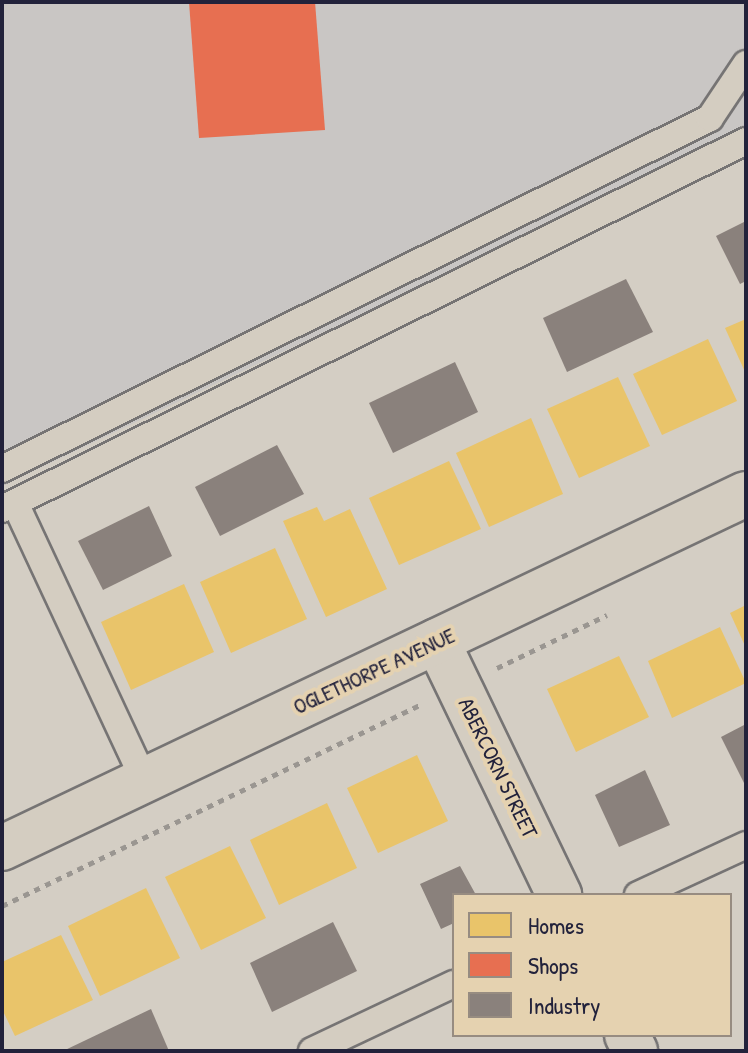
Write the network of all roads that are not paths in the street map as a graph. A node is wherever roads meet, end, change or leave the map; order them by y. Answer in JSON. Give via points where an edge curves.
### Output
{"nodes":[{"id":1,"x":746,"y":64,"type":"edge"},
{"id":2,"x":746,"y":141,"type":"edge"},
{"id":3,"x":2,"y":469,"type":"edge"},
{"id":4,"x":746,"y":494,"type":"edge"},
{"id":5,"x":8,"y":506,"type":"edge"},
{"id":6,"x":437,"y":641,"type":"junction"},
{"id":7,"x":144,"y":780,"type":"junction"},
{"id":8,"x":746,"y":845,"type":"edge"},
{"id":9,"x":2,"y":848,"type":"edge"},
{"id":10,"x":558,"y":893,"type":"edge"},
{"id":11,"x":642,"y":893,"type":"edge"},
{"id":12,"x":452,"y":985,"type":"edge"},
{"id":13,"x":312,"y":1051,"type":"edge"}],
"edges":[{"from":1,"to":3,"type":"lane","via":[[710,118]]},
{"from":2,"to":5,"type":"lane"},
{"from":4,"to":6,"type":"street","name":"OGLETHORPE AVENUE"},
{"from":5,"to":7,"type":"lane"},
{"from":6,"to":7,"type":"street","name":"OGLETHORPE AVENUE"},
{"from":6,"to":10,"type":"street","name":"ABERCORN STREET"},
{"from":7,"to":9,"type":"street","name":"OGLETHORPE AVENUE"},
{"from":8,"to":11,"type":"lane"},
{"from":12,"to":13,"type":"lane"}]}
